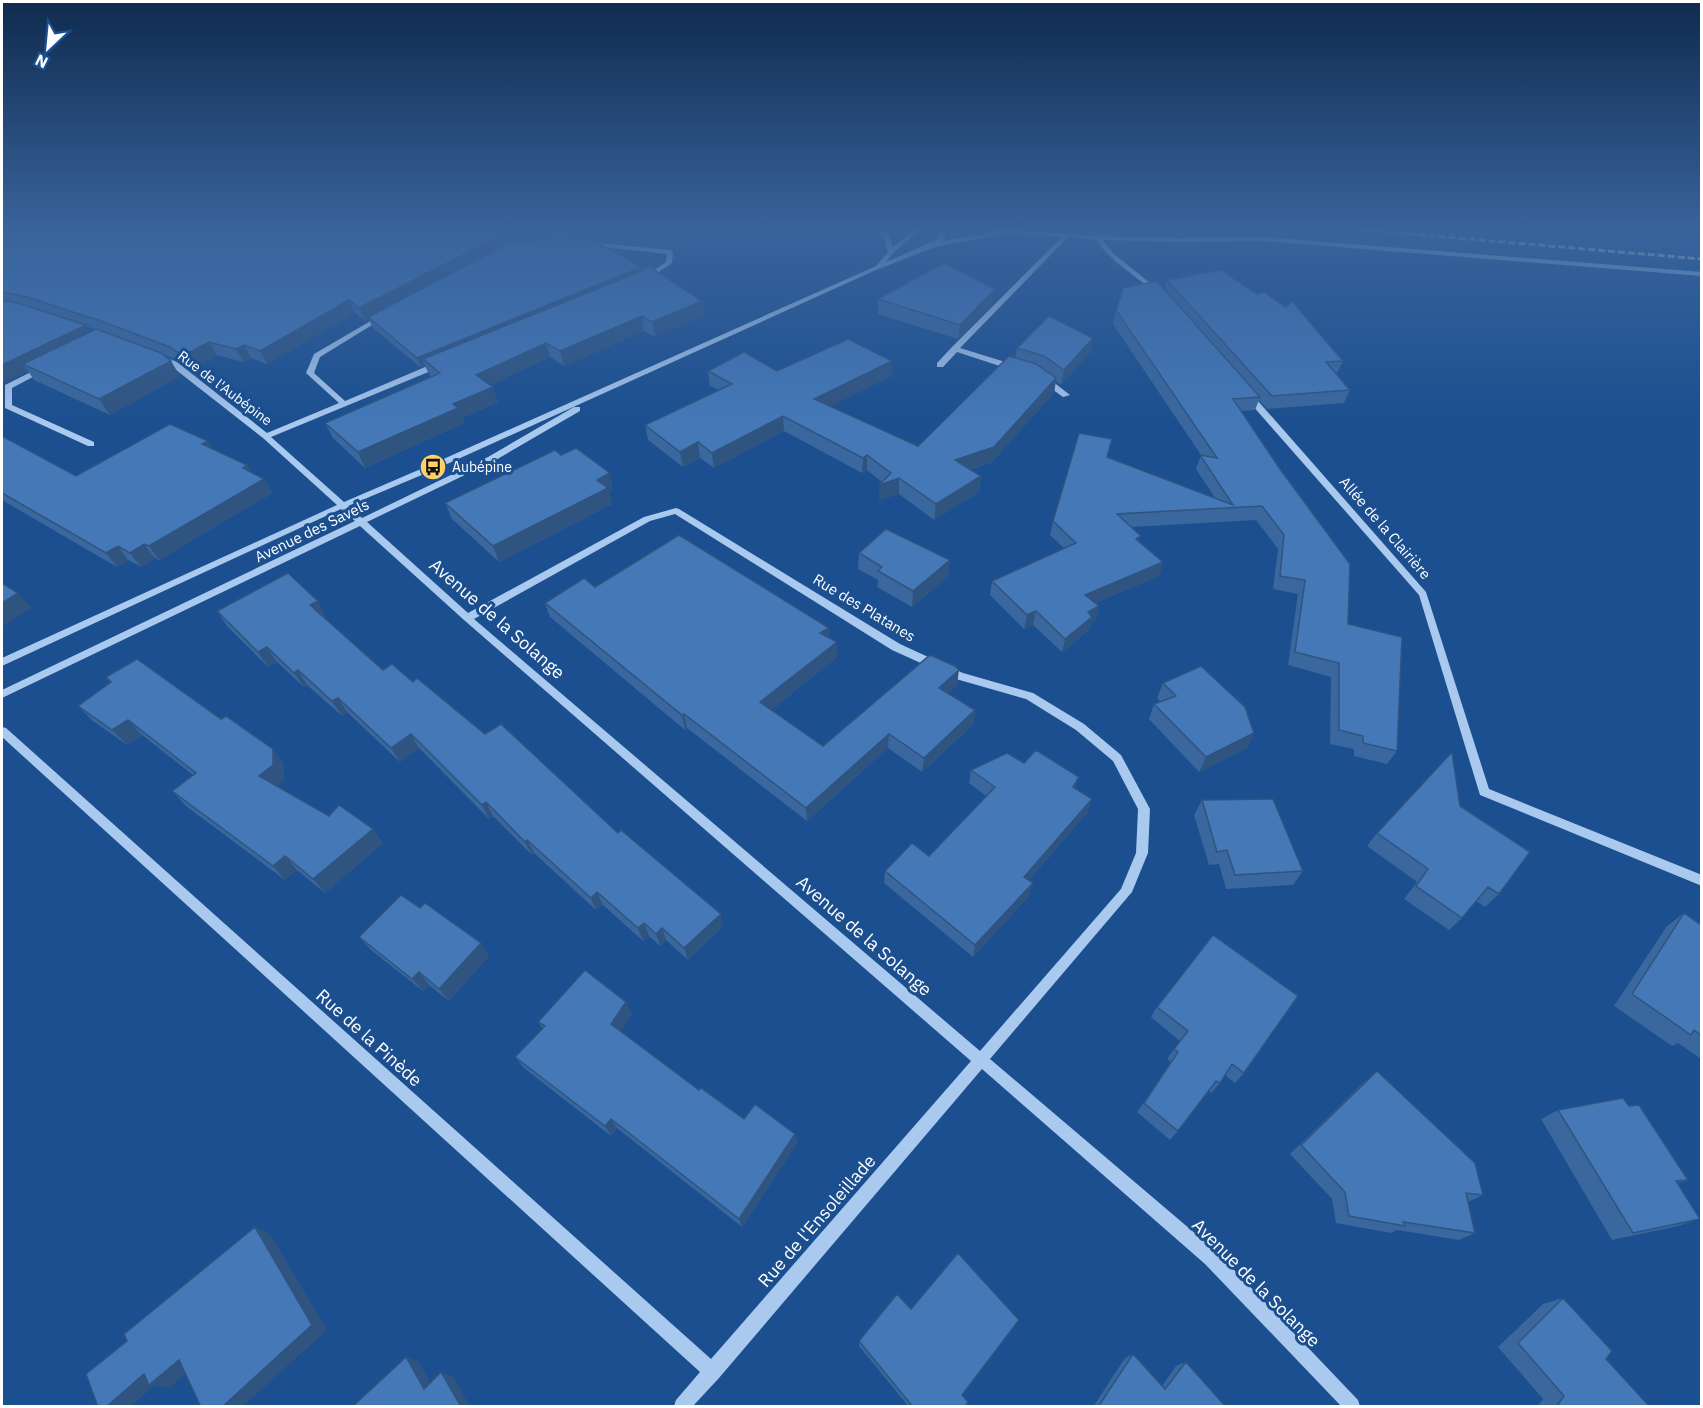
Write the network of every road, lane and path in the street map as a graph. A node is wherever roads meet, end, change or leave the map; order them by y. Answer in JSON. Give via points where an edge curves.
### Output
{"nodes":[{"id":1,"x":821,"y":293,"type":"edge"},
{"id":2,"x":1011,"y":293,"type":"edge"},
{"id":3,"x":1159,"y":293,"type":"edge"},
{"id":4,"x":1165,"y":300,"type":"edge"},
{"id":5,"x":393,"y":310,"type":"edge"},
{"id":6,"x":956,"y":349,"type":"junction"},
{"id":7,"x":154,"y":356,"type":"edge"},
{"id":8,"x":444,"y":362,"type":"edge"},
{"id":9,"x":940,"y":365,"type":"dead end"},
{"id":10,"x":48,"y":368,"type":"edge"},
{"id":11,"x":1017,"y":368,"type":"edge"},
{"id":12,"x":1038,"y":375,"type":"edge"},
{"id":13,"x":627,"y":380,"type":"junction"},
{"id":14,"x":1243,"y":390,"type":"edge"},
{"id":15,"x":1066,"y":395,"type":"dead end"},
{"id":16,"x":344,"y":404,"type":"junction"},
{"id":17,"x":266,"y":436,"type":"junction"},
{"id":18,"x":91,"y":444,"type":"dead end"},
{"id":19,"x":343,"y":505,"type":"junction"},
{"id":20,"x":362,"y":523,"type":"junction"},
{"id":21,"x":467,"y":618,"type":"junction"},
{"id":22,"x":2,"y":662,"type":"edge"},
{"id":23,"x":2,"y":694,"type":"edge"},
{"id":24,"x":2,"y":731,"type":"edge"},
{"id":25,"x":1701,"y":881,"type":"edge"},
{"id":26,"x":981,"y":1060,"type":"junction"},
{"id":27,"x":713,"y":1372,"type":"junction"},
{"id":28,"x":682,"y":1407,"type":"edge"},
{"id":29,"x":1352,"y":1407,"type":"edge"}],
"edges":[{"from":1,"to":13,"type":"street","name":"Avenue des Savels"},
{"from":2,"to":6,"type":"street"},
{"from":3,"to":4,"type":"street"},
{"from":5,"to":16,"type":"street","via":[[317,356],[310,373]]},
{"from":6,"to":9,"type":"street"},
{"from":6,"to":11,"type":"street"},
{"from":7,"to":17,"type":"street","name":"Rue de l'Aubépine","via":[[174,364]]},
{"from":8,"to":16,"type":"street"},
{"from":10,"to":18,"type":"street","via":[[8,387],[8,406]]},
{"from":12,"to":15,"type":"street"},
{"from":13,"to":19,"type":"street","name":"Avenue des Savels"},
{"from":13,"to":20,"type":"street","name":"Avenue des Savels","via":[[491,459]]},
{"from":14,"to":25,"type":"street","name":"Allée de la Clairière","via":[[1423,594],[1484,792]]},
{"from":16,"to":17,"type":"street"},
{"from":17,"to":19,"type":"street","name":"Rue de l'Aubépine"},
{"from":19,"to":20,"type":"street","name":"Avenue de la Solange"},
{"from":19,"to":22,"type":"street","name":"Avenue des Savels"},
{"from":20,"to":21,"type":"street","name":"Avenue de la Solange"},
{"from":20,"to":23,"type":"street","name":"Avenue des Savels"},
{"from":21,"to":26,"type":"street","name":"Avenue de la Solange"},
{"from":21,"to":26,"type":"street","name":"Rue des Platanes","via":[[647,519],[676,511],[896,647],[960,676],[1029,696],[1080,728],[1117,758],[1144,809],[1142,853],[1126,892]]},
{"from":24,"to":27,"type":"street","name":"Rue de la Pinède"},
{"from":26,"to":27,"type":"street","name":"Rue de l'Ensoleillade"},
{"from":26,"to":29,"type":"street","name":"Avenue de la Solange","via":[[1211,1258]]},
{"from":27,"to":28,"type":"street","name":"Rue de l'Ensoleillade"}]}
